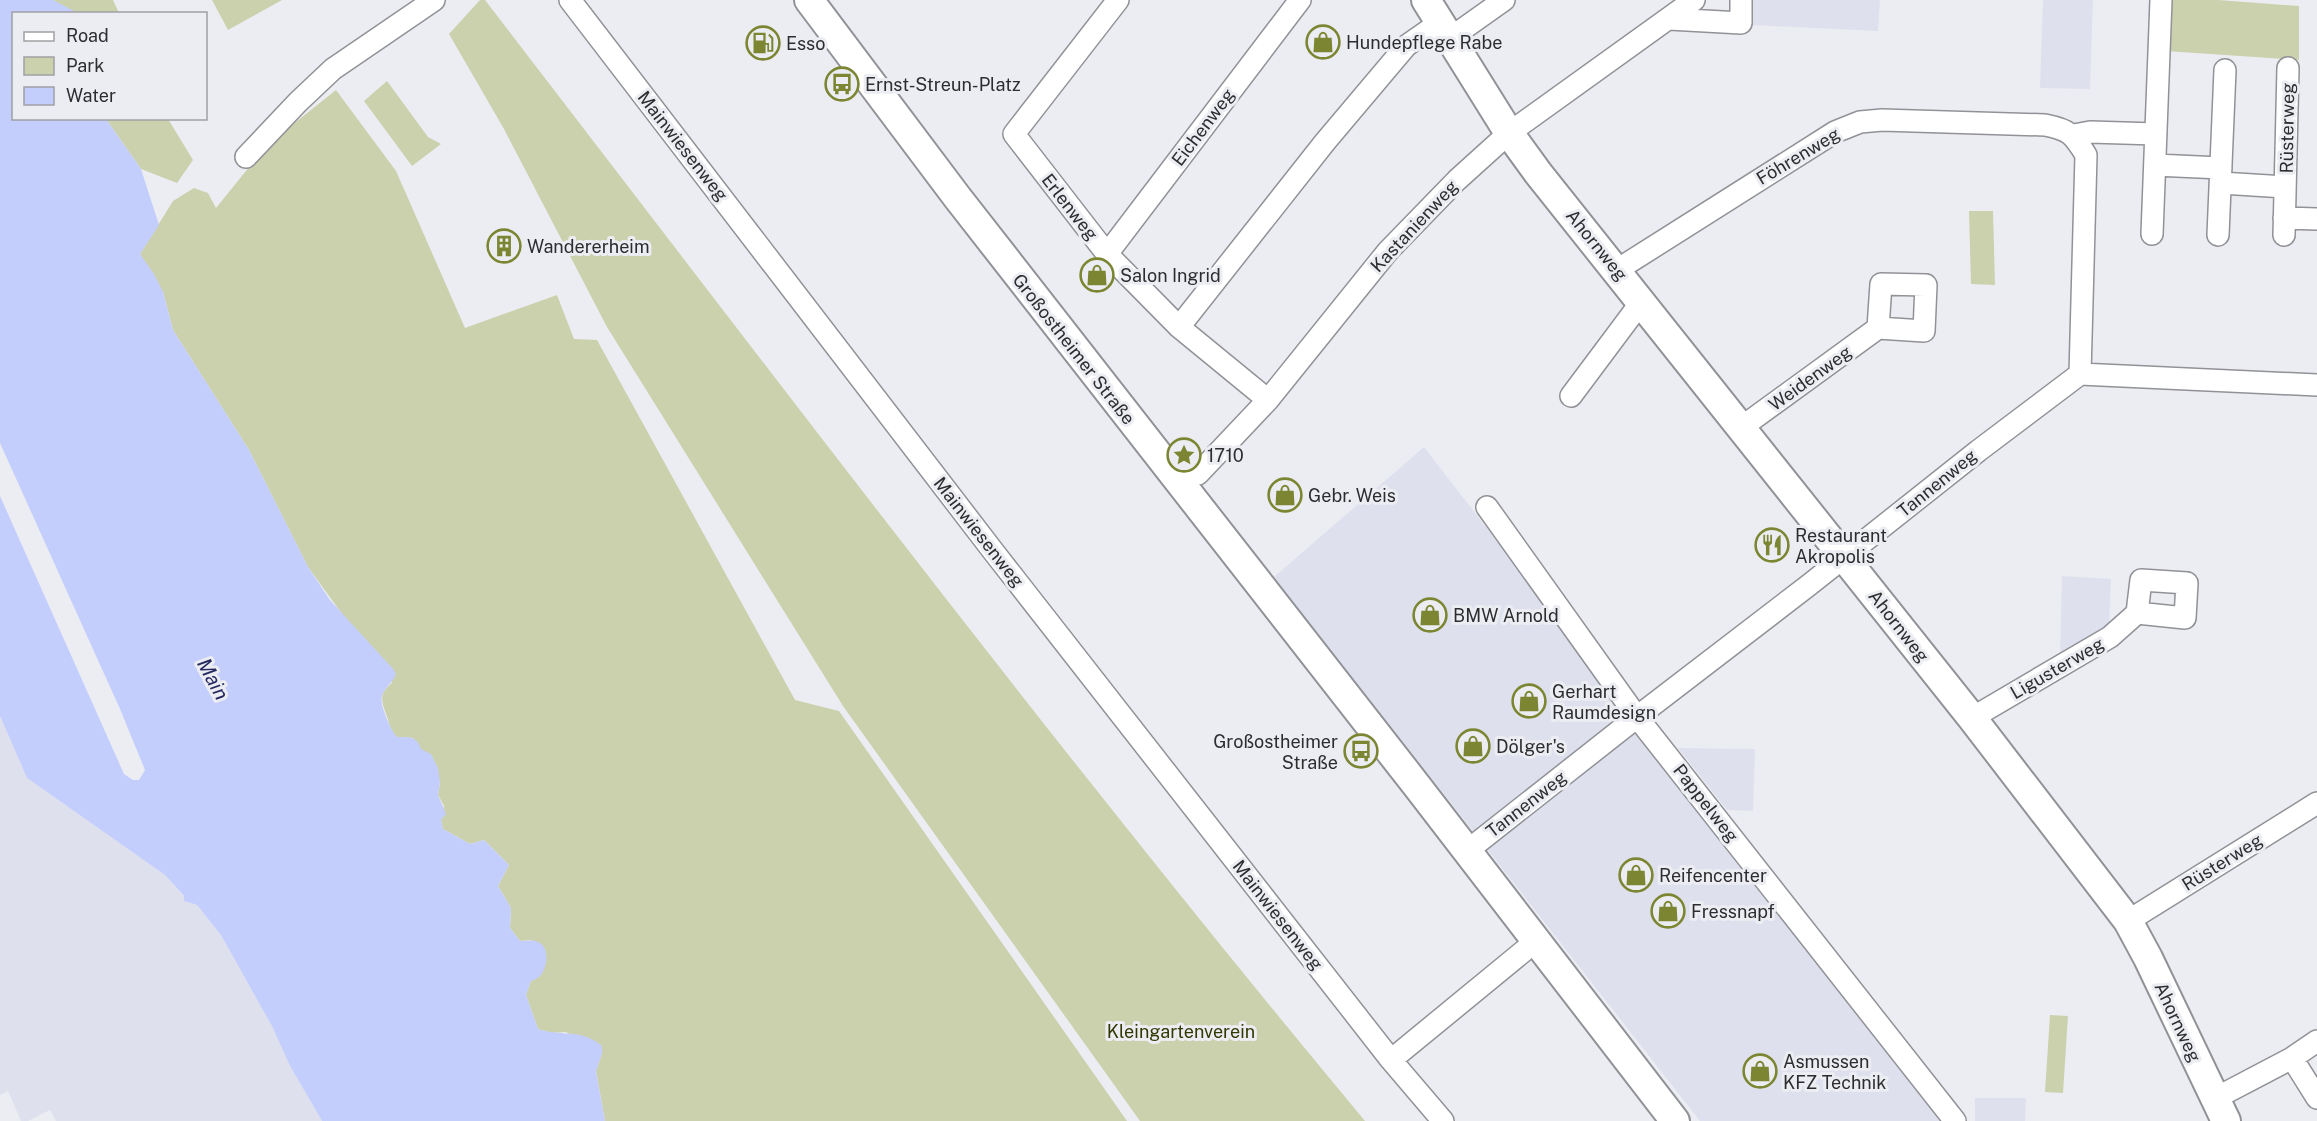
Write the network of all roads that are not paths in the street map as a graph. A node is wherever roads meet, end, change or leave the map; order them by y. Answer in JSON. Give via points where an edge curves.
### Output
{"nodes":[{"id":1,"x":570,"y":0,"type":"edge"},
{"id":2,"x":809,"y":0,"type":"edge"},
{"id":3,"x":1118,"y":0,"type":"edge"},
{"id":4,"x":1300,"y":0,"type":"edge"},
{"id":5,"x":1504,"y":0,"type":"edge"},
{"id":6,"x":1694,"y":0,"type":"edge"},
{"id":7,"x":1741,"y":0,"type":"edge"},
{"id":8,"x":2161,"y":0,"type":"edge"},
{"id":9,"x":424,"y":3,"type":"edge"},
{"id":10,"x":1669,"y":19,"type":"junction"},
{"id":11,"x":1438,"y":20,"type":"edge"},
{"id":12,"x":2288,"y":68,"type":"dead end"},
{"id":13,"x":2225,"y":70,"type":"dead end"},
{"id":14,"x":1509,"y":133,"type":"junction"},
{"id":15,"x":2156,"y":134,"type":"junction"},
{"id":16,"x":2074,"y":135,"type":"junction"},
{"id":17,"x":246,"y":157,"type":"dead end"},
{"id":18,"x":2154,"y":165,"type":"junction"},
{"id":19,"x":2221,"y":176,"type":"junction"},
{"id":20,"x":2285,"y":187,"type":"junction"},
{"id":21,"x":2317,"y":219,"type":"edge"},
{"id":22,"x":2152,"y":234,"type":"dead end"},
{"id":23,"x":2218,"y":235,"type":"dead end"},
{"id":24,"x":1107,"y":254,"type":"junction"},
{"id":25,"x":1617,"y":270,"type":"junction"},
{"id":26,"x":1642,"y":301,"type":"junction"},
{"id":27,"x":1179,"y":327,"type":"junction"},
{"id":28,"x":1878,"y":328,"type":"dead end"},
{"id":29,"x":2080,"y":374,"type":"junction"},
{"id":30,"x":2317,"y":384,"type":"edge"},
{"id":31,"x":1571,"y":396,"type":"dead end"},
{"id":32,"x":1268,"y":400,"type":"junction"},
{"id":33,"x":1742,"y":427,"type":"junction"},
{"id":34,"x":1198,"y":474,"type":"dead end"},
{"id":35,"x":1487,"y":507,"type":"dead end"},
{"id":36,"x":1845,"y":557,"type":"junction"},
{"id":37,"x":2137,"y":613,"type":"dead end"},
{"id":38,"x":1637,"y":717,"type":"junction"},
{"id":39,"x":1972,"y":717,"type":"junction"},
{"id":40,"x":2317,"y":803,"type":"edge"},
{"id":41,"x":1467,"y":851,"type":"junction"},
{"id":42,"x":2128,"y":921,"type":"junction"},
{"id":43,"x":1536,"y":941,"type":"junction"},
{"id":44,"x":2317,"y":1041,"type":"edge"},
{"id":45,"x":2292,"y":1058,"type":"junction"},
{"id":46,"x":1391,"y":1060,"type":"junction"},
{"id":47,"x":2317,"y":1098,"type":"edge"},
{"id":48,"x":2220,"y":1110,"type":"edge"},
{"id":49,"x":1443,"y":1121,"type":"edge"},
{"id":50,"x":1675,"y":1121,"type":"edge"},
{"id":51,"x":1955,"y":1121,"type":"edge"}],
"edges":[{"from":1,"to":46,"type":"street","name":"Mainwiesenweg"},
{"from":2,"to":41,"type":"main road","name":"Großostheimer Straße","via":[[964,206]]},
{"from":3,"to":24,"type":"street","name":"Erlenweg","via":[[1014,134]]},
{"from":4,"to":24,"type":"street","name":"Eichenweg"},
{"from":5,"to":11,"type":"street"},
{"from":6,"to":10,"type":"street","name":"Kastanienweg"},
{"from":7,"to":10,"type":"street","via":[[1741,23]]},
{"from":8,"to":15,"type":"street"},
{"from":9,"to":17,"type":"street","via":[[333,69]]},
{"from":10,"to":14,"type":"street","name":"Kastanienweg"},
{"from":11,"to":14,"type":"main road","name":"Ahornweg"},
{"from":11,"to":27,"type":"street","via":[[1406,46],[1325,142]]},
{"from":12,"to":20,"type":"street","name":"Rüsterweg"},
{"from":13,"to":19,"type":"street"},
{"from":14,"to":25,"type":"main road","name":"Ahornweg"},
{"from":14,"to":32,"type":"street","name":"Kastanienweg","via":[[1456,180],[1388,251]]},
{"from":15,"to":16,"type":"street","name":"Föhrenweg"},
{"from":15,"to":18,"type":"street"},
{"from":16,"to":25,"type":"street","name":"Föhrenweg","via":[[2045,125],[1860,122],[1834,132]]},
{"from":16,"to":29,"type":"street","via":[[2085,155]]},
{"from":18,"to":19,"type":"street","name":"Rüsterweg"},
{"from":18,"to":22,"type":"street"},
{"from":19,"to":20,"type":"street","name":"Rüsterweg"},
{"from":19,"to":23,"type":"street"},
{"from":20,"to":21,"type":"street","name":"Rüsterweg","via":[[2284,227]]},
{"from":24,"to":27,"type":"street","name":"Erlenweg"},
{"from":25,"to":26,"type":"main road","name":"Ahornweg"},
{"from":26,"to":31,"type":"street"},
{"from":26,"to":33,"type":"main road","name":"Ahornweg"},
{"from":27,"to":32,"type":"street","name":"Erlenweg"},
{"from":28,"to":33,"type":"street","name":"Weidenweg"},
{"from":29,"to":30,"type":"street"},
{"from":29,"to":36,"type":"street","name":"Tannenweg"},
{"from":32,"to":34,"type":"street","name":"Kastanienweg"},
{"from":33,"to":36,"type":"main road","name":"Ahornweg"},
{"from":35,"to":38,"type":"street","name":"Pappelweg"},
{"from":36,"to":38,"type":"street","name":"Tannenweg"},
{"from":36,"to":39,"type":"main road","name":"Ahornweg"},
{"from":37,"to":39,"type":"street","name":"Ligusterweg","via":[[2110,637]]},
{"from":38,"to":41,"type":"street","name":"Tannenweg"},
{"from":38,"to":51,"type":"street","name":"Pappelweg"},
{"from":39,"to":42,"type":"main road","name":"Ahornweg"},
{"from":40,"to":42,"type":"street","name":"Rüsterweg"},
{"from":41,"to":43,"type":"main road","name":"Großostheimer Straße"},
{"from":42,"to":48,"type":"main road","name":"Ahornweg"},
{"from":43,"to":46,"type":"street"},
{"from":43,"to":50,"type":"main road","name":"Großostheimer Straße"},
{"from":44,"to":45,"type":"street"},
{"from":45,"to":47,"type":"street"},
{"from":45,"to":48,"type":"street"},
{"from":46,"to":49,"type":"street","name":"Mainwiesenweg"}]}
